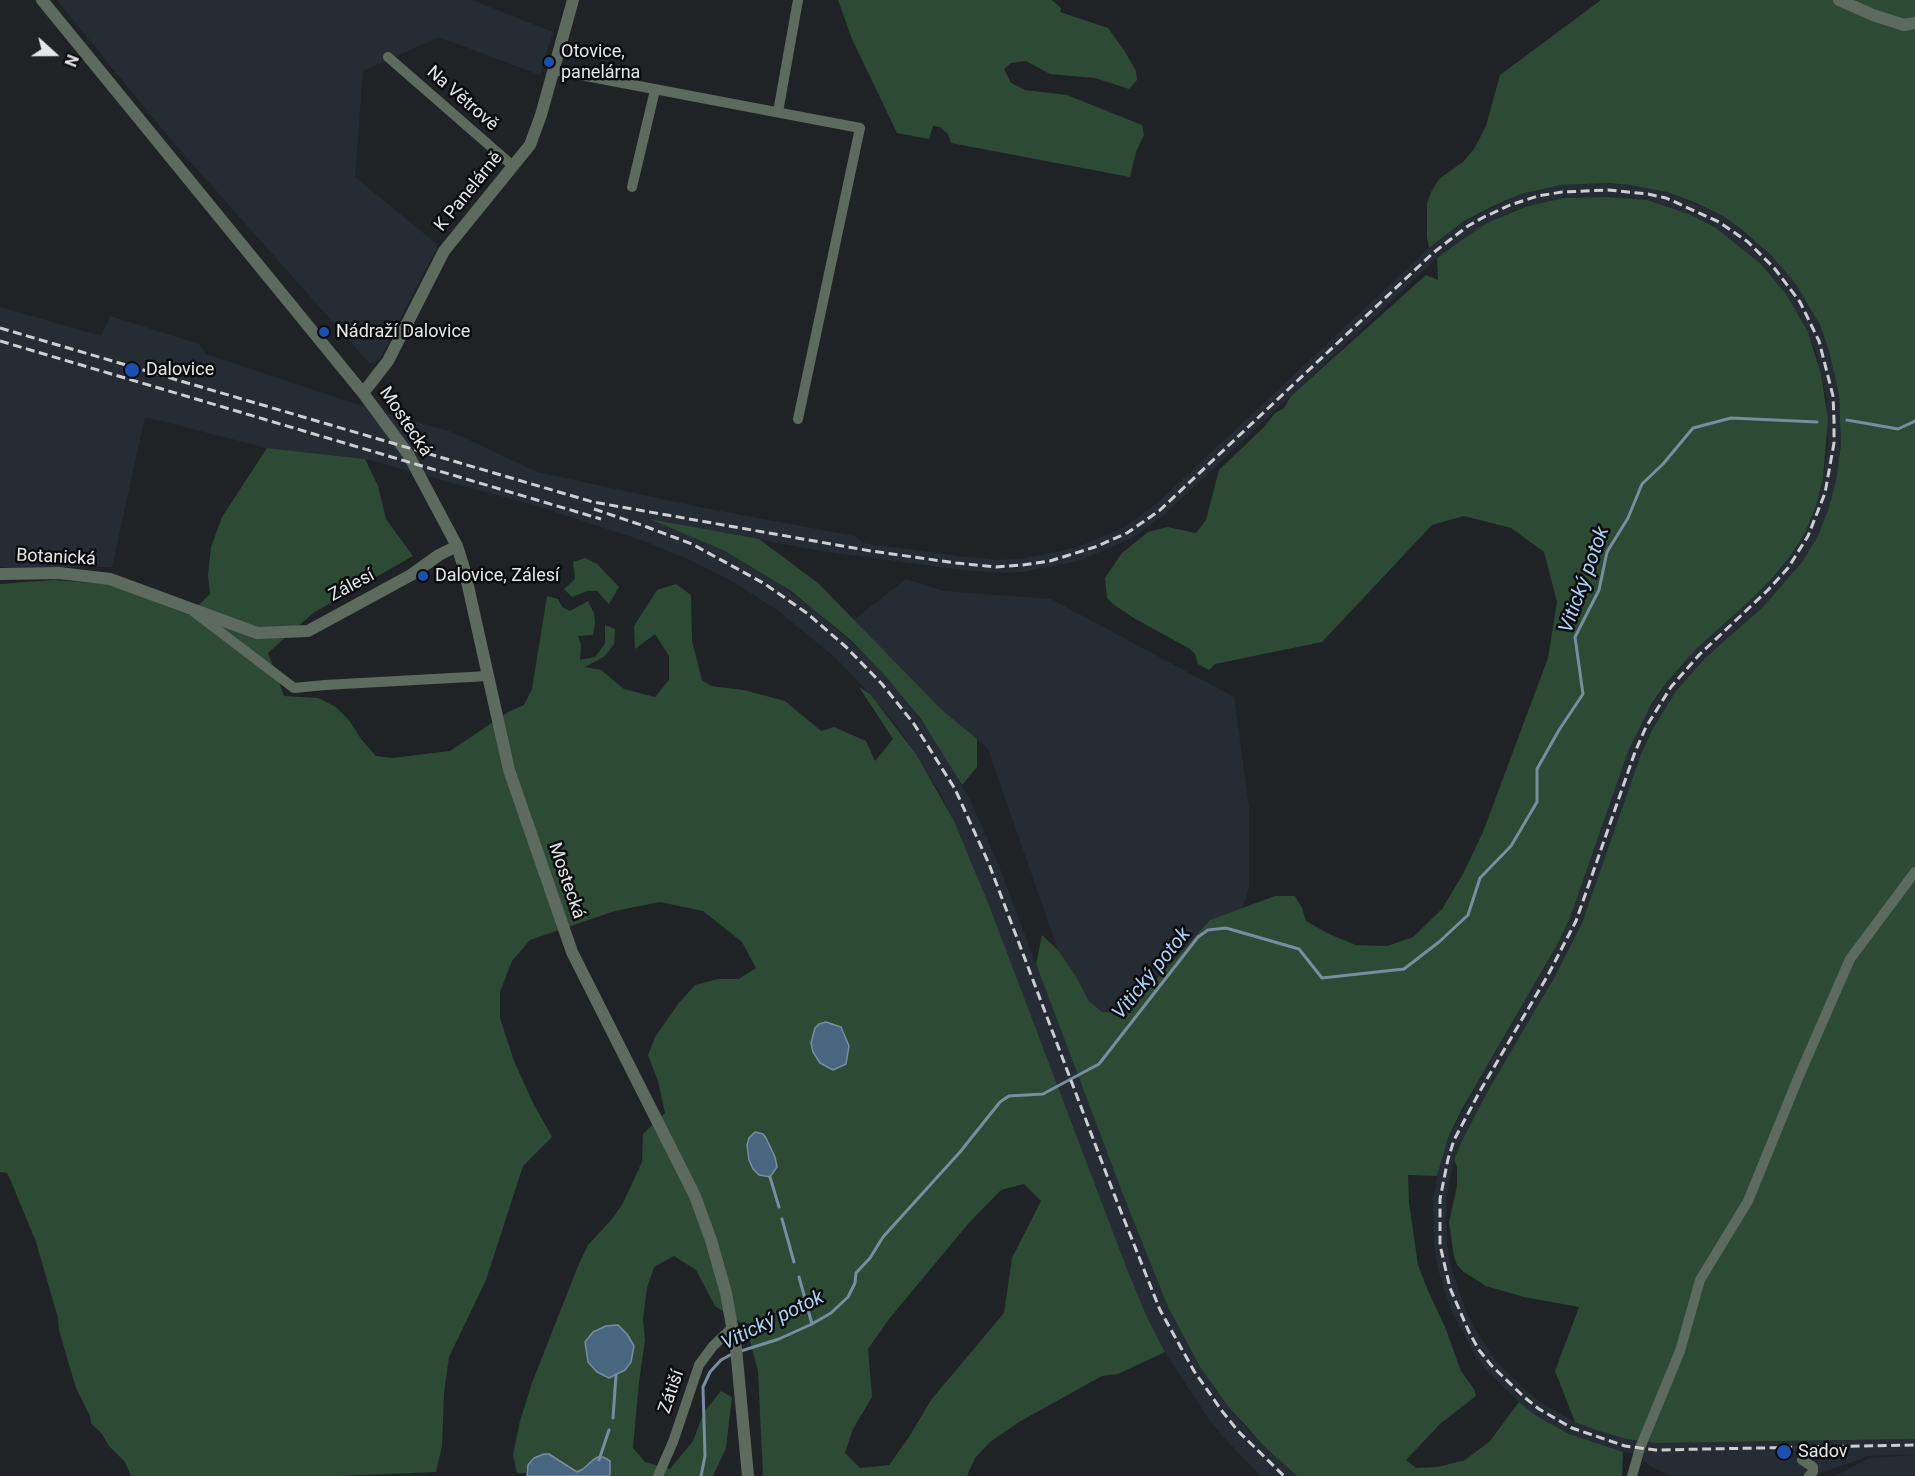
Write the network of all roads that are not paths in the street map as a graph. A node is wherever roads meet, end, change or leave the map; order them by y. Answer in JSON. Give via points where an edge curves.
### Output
{"nodes":[{"id":1,"x":42,"y":0,"type":"edge"},
{"id":2,"x":573,"y":0,"type":"edge"},
{"id":3,"x":798,"y":0,"type":"edge"},
{"id":4,"x":1839,"y":0,"type":"edge"},
{"id":5,"x":1915,"y":23,"type":"edge"},
{"id":6,"x":388,"y":57,"type":"dead end"},
{"id":7,"x":554,"y":70,"type":"junction"},
{"id":8,"x":655,"y":90,"type":"junction"},
{"id":9,"x":778,"y":112,"type":"junction"},
{"id":10,"x":513,"y":166,"type":"junction"},
{"id":11,"x":632,"y":187,"type":"dead end"},
{"id":12,"x":363,"y":393,"type":"junction"},
{"id":13,"x":798,"y":419,"type":"dead end"},
{"id":14,"x":457,"y":546,"type":"junction"},
{"id":15,"x":0,"y":574,"type":"edge"},
{"id":16,"x":188,"y":608,"type":"junction"},
{"id":17,"x":257,"y":633,"type":"joint"},
{"id":18,"x":488,"y":675,"type":"junction"},
{"id":19,"x":1915,"y":873,"type":"edge"},
{"id":20,"x":732,"y":1328,"type":"junction"},
{"id":21,"x":1802,"y":1460,"type":"dead end"},
{"id":22,"x":658,"y":1476,"type":"edge"},
{"id":23,"x":748,"y":1476,"type":"edge"},
{"id":24,"x":1632,"y":1476,"type":"edge"},
{"id":25,"x":1809,"y":1476,"type":"edge"}],
"edges":[{"from":1,"to":12,"type":"street","name":"Mostecká"},
{"from":2,"to":7,"type":"street","name":"K Panelárně"},
{"from":3,"to":9,"type":"street"},
{"from":4,"to":5,"type":"street","via":[[1873,15],[1904,24]]},
{"from":6,"to":10,"type":"street","name":"Na Větrově"},
{"from":7,"to":8,"type":"street"},
{"from":7,"to":10,"type":"street","name":"K Panelárně","via":[[530,145]]},
{"from":8,"to":9,"type":"street"},
{"from":8,"to":11,"type":"street"},
{"from":9,"to":13,"type":"street","via":[[860,128]]},
{"from":10,"to":12,"type":"street","name":"K Panelárně","via":[[444,251],[388,361]]},
{"from":12,"to":14,"type":"street","name":"Mostecká","via":[[408,454]]},
{"from":14,"to":17,"type":"street","name":"Zálesí","via":[[308,631]]},
{"from":14,"to":18,"type":"street","name":"Mostecká"},
{"from":15,"to":16,"type":"street","name":"Botanická","via":[[59,573],[110,579]]},
{"from":16,"to":17,"type":"street","name":"Botanická"},
{"from":16,"to":18,"type":"street","via":[[294,688]]},
{"from":18,"to":20,"type":"street","name":"Mostecká","via":[[509,770],[572,952],[694,1196],[711,1240]]},
{"from":19,"to":24,"type":"street","via":[[1850,959],[1748,1201],[1700,1281],[1680,1351]]},
{"from":20,"to":22,"type":"street","name":"Zátiší","via":[[699,1365]]},
{"from":20,"to":23,"type":"street","name":"Mostecká"},
{"from":21,"to":25,"type":"street","via":[[1814,1467]]}]}
